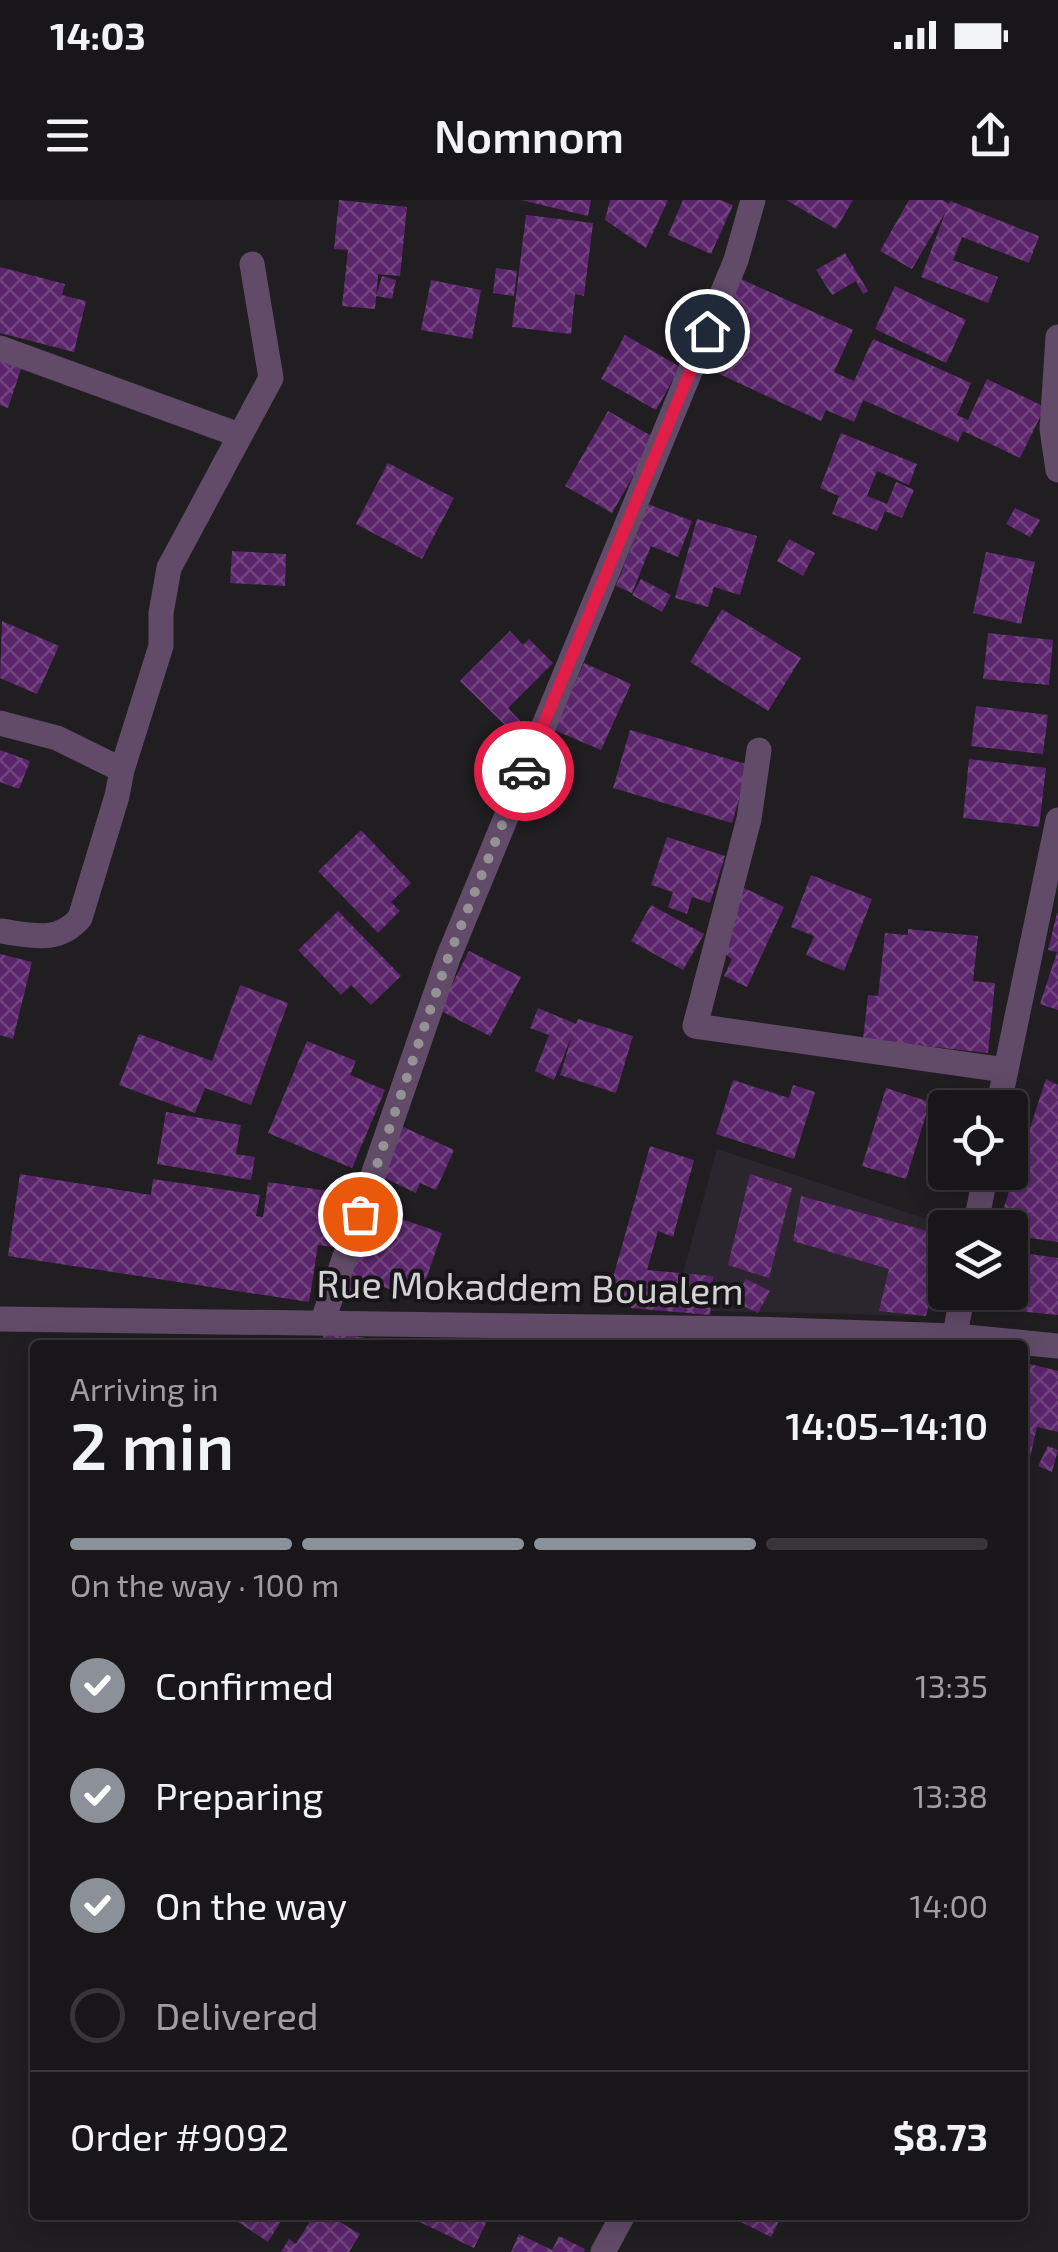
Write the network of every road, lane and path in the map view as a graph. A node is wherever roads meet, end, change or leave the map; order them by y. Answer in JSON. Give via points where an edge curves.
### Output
{"nodes":[{"id":1,"x":753,"y":200,"type":"edge"},
{"id":2,"x":252,"y":264,"type":"dead end"},
{"id":3,"x":1058,"y":337,"type":"edge"},
{"id":4,"x":0,"y":348,"type":"edge"},
{"id":5,"x":239,"y":435,"type":"junction"},
{"id":6,"x":1058,"y":470,"type":"edge"},
{"id":7,"x":0,"y":723,"type":"edge"},
{"id":8,"x":759,"y":750,"type":"dead end"},
{"id":9,"x":122,"y":770,"type":"junction"},
{"id":10,"x":1058,"y":820,"type":"edge"},
{"id":11,"x":0,"y":931,"type":"edge"},
{"id":12,"x":1005,"y":1070,"type":"junction"},
{"id":13,"x":1001,"y":1090,"type":"edge"},
{"id":14,"x":960,"y":1310,"type":"edge"},
{"id":15,"x":0,"y":1319,"type":"edge"},
{"id":16,"x":322,"y":1323,"type":"junction"},
{"id":17,"x":750,"y":1337,"type":"edge"},
{"id":18,"x":954,"y":1340,"type":"edge"},
{"id":19,"x":1028,"y":1344,"type":"edge"},
{"id":20,"x":1058,"y":1346,"type":"edge"},
{"id":21,"x":620,"y":2220,"type":"edge"},
{"id":22,"x":603,"y":2252,"type":"edge"}],
"edges":[{"from":1,"to":16,"type":"street","via":[[736,260],[448,958]]},
{"from":2,"to":5,"type":"street","via":[[271,378]]},
{"from":3,"to":6,"type":"street","via":[[1052,429]]},
{"from":4,"to":5,"type":"street"},
{"from":5,"to":9,"type":"street","via":[[169,568],[161,646]]},
{"from":7,"to":9,"type":"street","via":[[57,738]]},
{"from":8,"to":12,"type":"street","via":[[749,819],[695,1026]]},
{"from":9,"to":11,"type":"street","via":[[80,918],[50,937]]},
{"from":10,"to":12,"type":"street"},
{"from":12,"to":13,"type":"street"},
{"from":14,"to":18,"type":"street"},
{"from":15,"to":16,"type":"street","name":"Rue Mokaddem Boualem"},
{"from":16,"to":17,"type":"street","name":"Rue Mokaddem Boualem"},
{"from":17,"to":18,"type":"street","name":"Rue Mokaddem Boualem"},
{"from":19,"to":20,"type":"street","name":"Rue Mokaddem Boualem"},
{"from":21,"to":22,"type":"street"}]}
